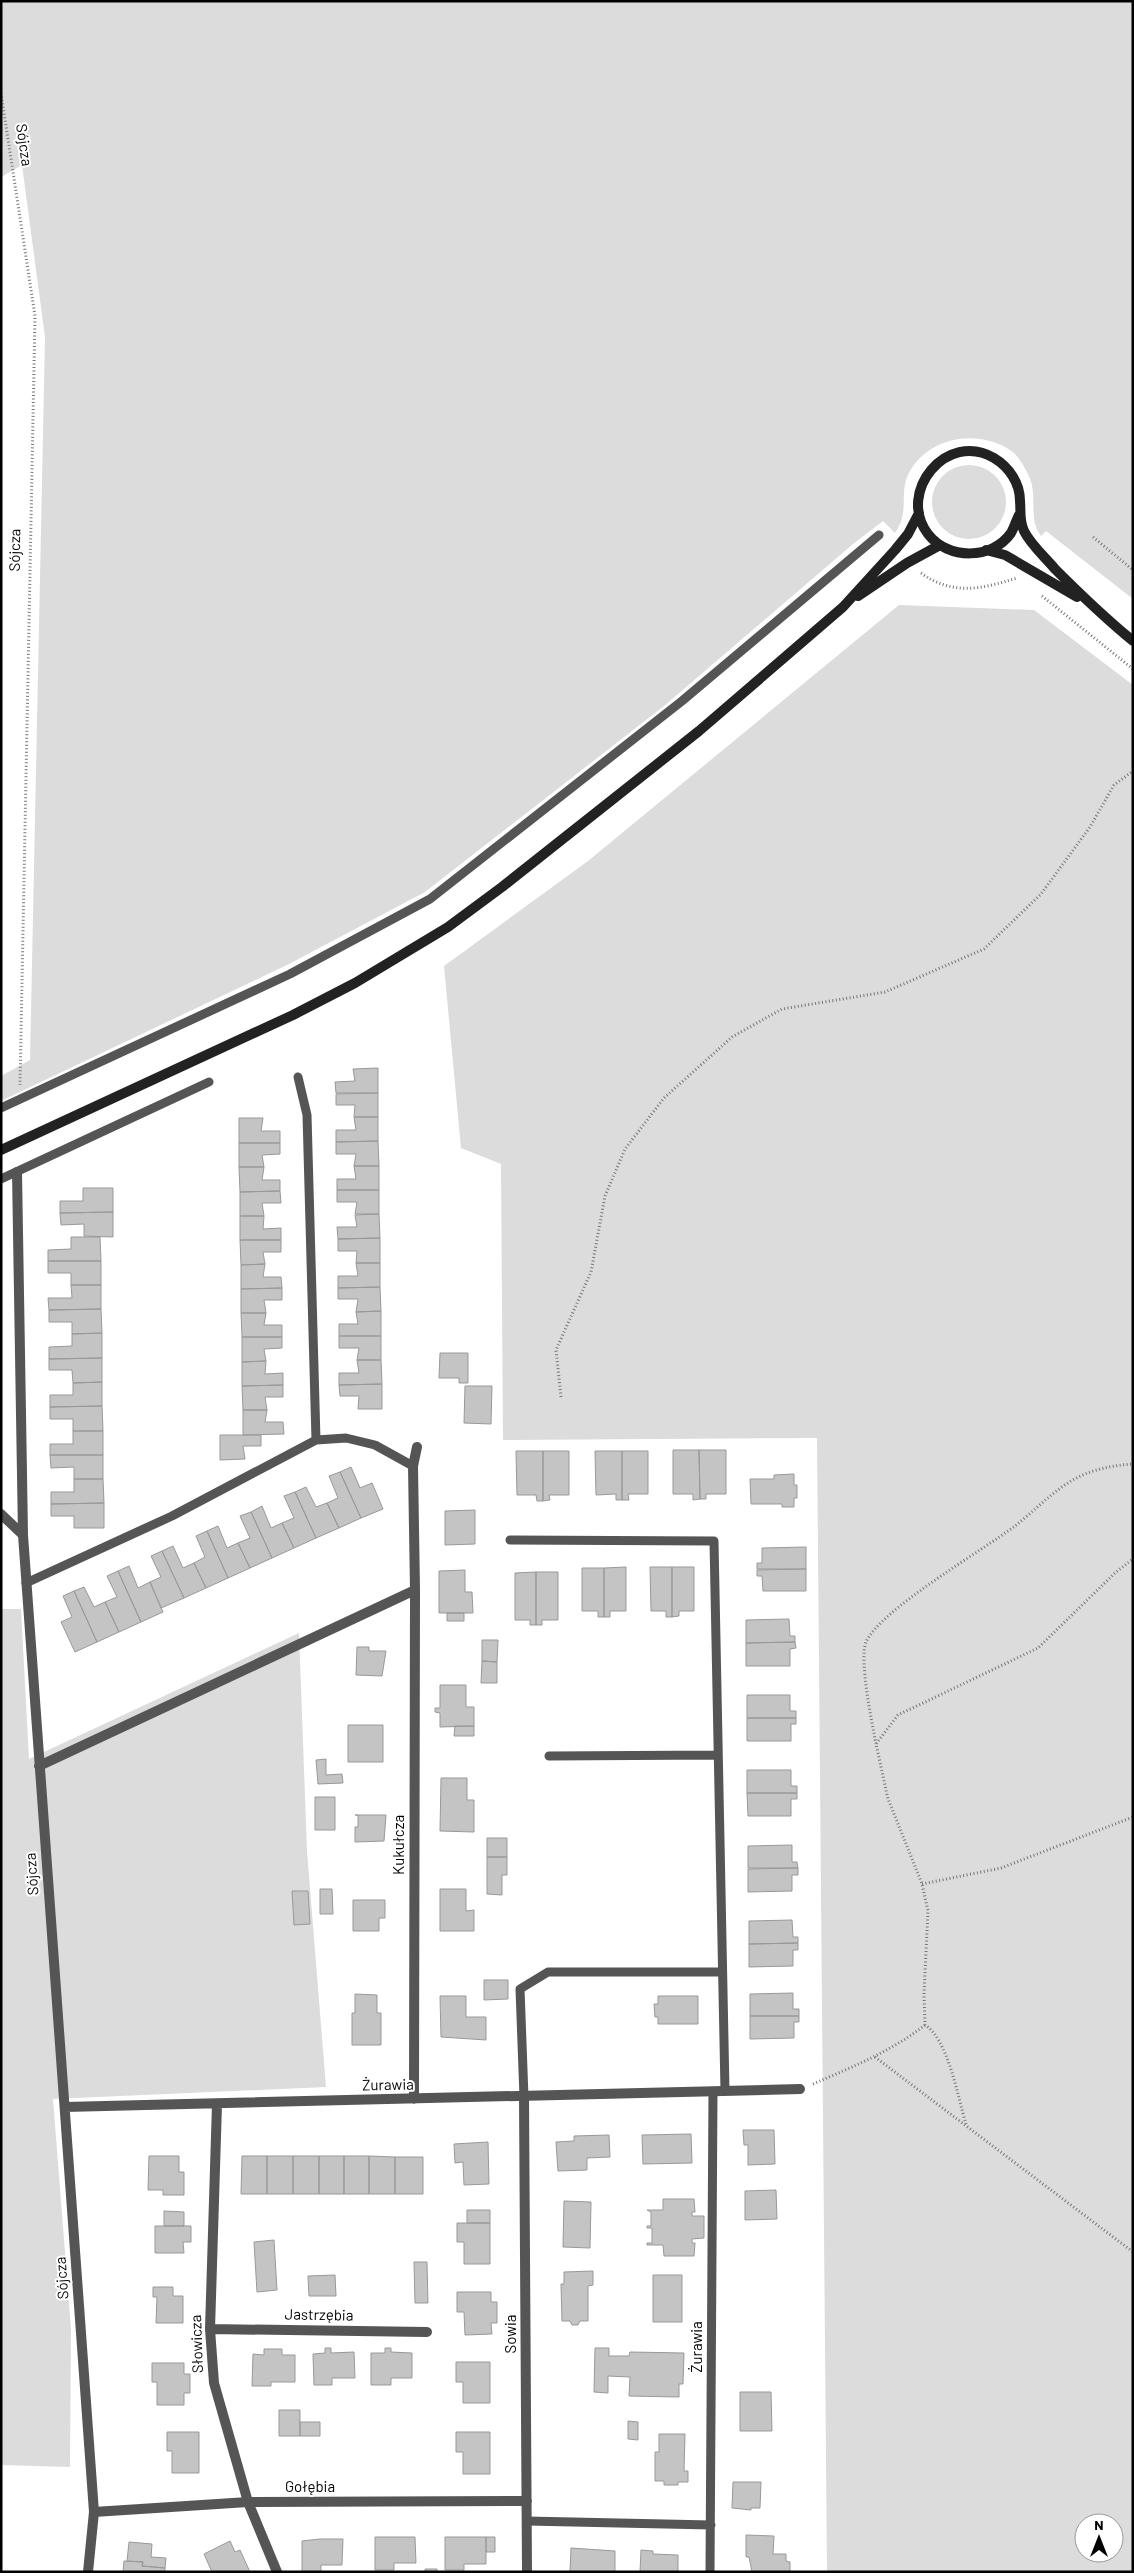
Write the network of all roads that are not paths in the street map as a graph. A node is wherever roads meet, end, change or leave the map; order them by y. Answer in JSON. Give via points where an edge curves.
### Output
{"nodes":[{"id":1,"x":919,"y":513,"type":"junction"},
{"id":2,"x":1019,"y":515,"type":"junction"},
{"id":3,"x":879,"y":535,"type":"dead end"},
{"id":4,"x":940,"y":545,"type":"junction"},
{"id":5,"x":986,"y":550,"type":"junction"},
{"id":6,"x":1091,"y":606,"type":"junction"},
{"id":7,"x":843,"y":607,"type":"junction"},
{"id":8,"x":1133,"y":641,"type":"edge"},
{"id":9,"x":298,"y":1077,"type":"dead end"},
{"id":10,"x":209,"y":1082,"type":"dead end"},
{"id":11,"x":1,"y":1108,"type":"edge"},
{"id":12,"x":1,"y":1150,"type":"edge"},
{"id":13,"x":17,"y":1172,"type":"junction"},
{"id":14,"x":1,"y":1179,"type":"edge"},
{"id":15,"x":316,"y":1440,"type":"junction"},
{"id":16,"x":417,"y":1447,"type":"dead end"},
{"id":17,"x":413,"y":1466,"type":"junction"},
{"id":18,"x":1,"y":1514,"type":"edge"},
{"id":19,"x":22,"y":1534,"type":"junction"},
{"id":20,"x":510,"y":1540,"type":"dead end"},
{"id":21,"x":26,"y":1583,"type":"junction"},
{"id":22,"x":415,"y":1590,"type":"junction"},
{"id":23,"x":718,"y":1755,"type":"junction"},
{"id":24,"x":549,"y":1756,"type":"dead end"},
{"id":25,"x":39,"y":1766,"type":"junction"},
{"id":26,"x":722,"y":1972,"type":"junction"},
{"id":27,"x":800,"y":2089,"type":"road end"},
{"id":28,"x":725,"y":2091,"type":"junction"},
{"id":29,"x":713,"y":2092,"type":"junction"},
{"id":30,"x":524,"y":2097,"type":"junction"},
{"id":31,"x":414,"y":2099,"type":"junction"},
{"id":32,"x":217,"y":2104,"type":"junction"},
{"id":33,"x":64,"y":2107,"type":"junction"},
{"id":34,"x":210,"y":2329,"type":"junction"},
{"id":35,"x":427,"y":2332,"type":"dead end"},
{"id":36,"x":527,"y":2501,"type":"junction"},
{"id":37,"x":248,"y":2502,"type":"junction"},
{"id":38,"x":94,"y":2512,"type":"junction"},
{"id":39,"x":527,"y":2521,"type":"junction"},
{"id":40,"x":711,"y":2525,"type":"junction"},
{"id":41,"x":88,"y":2572,"type":"edge"},
{"id":42,"x":277,"y":2572,"type":"edge"},
{"id":43,"x":527,"y":2572,"type":"edge"},
{"id":44,"x":710,"y":2572,"type":"edge"}],
"edges":[{"from":1,"to":2,"type":"main road","via":[[919,490],[934,464],[955,454],[978,452],[993,457],[1013,476],[1019,495]]},
{"from":1,"to":4,"type":"main road","via":[[928,535]]},
{"from":1,"to":7,"type":"main road","via":[[908,534]]},
{"from":2,"to":5,"type":"main road","via":[[1010,533],[996,546]]},
{"from":2,"to":6,"type":"main road","via":[[1024,532],[1039,552]]},
{"from":3,"to":11,"type":"lane","via":[[682,701],[430,899],[290,974]]},
{"from":4,"to":5,"type":"main road","via":[[958,553]]},
{"from":4,"to":7,"type":"main road","via":[[907,563]]},
{"from":5,"to":6,"type":"main road","via":[[1027,566]]},
{"from":6,"to":8,"type":"main road"},
{"from":7,"to":12,"type":"main road","via":[[699,731],[448,927],[294,1015]]},
{"from":9,"to":15,"type":"lane","via":[[308,1115]]},
{"from":10,"to":13,"type":"lane"},
{"from":13,"to":14,"type":"lane"},
{"from":13,"to":19,"type":"street","name":"Sójcza"},
{"from":15,"to":17,"type":"lane","via":[[346,1438],[375,1445]]},
{"from":15,"to":21,"type":"lane","via":[[172,1516]]},
{"from":16,"to":17,"type":"street","name":"Kukułcza"},
{"from":17,"to":22,"type":"street","name":"Kukułcza"},
{"from":18,"to":19,"type":"street"},
{"from":19,"to":21,"type":"street","name":"Sójcza"},
{"from":20,"to":23,"type":"lane","via":[[714,1541]]},
{"from":21,"to":25,"type":"street","name":"Sójcza"},
{"from":22,"to":25,"type":"street"},
{"from":22,"to":31,"type":"street","name":"Kukułcza"},
{"from":23,"to":24,"type":"lane"},
{"from":23,"to":26,"type":"lane"},
{"from":25,"to":33,"type":"street","name":"Sójcza"},
{"from":26,"to":28,"type":"lane"},
{"from":26,"to":30,"type":"lane","via":[[548,1972],[520,1989]]},
{"from":27,"to":28,"type":"street","name":"Żurawia"},
{"from":28,"to":29,"type":"street","name":"Żurawia"},
{"from":29,"to":30,"type":"street","name":"Żurawia"},
{"from":29,"to":40,"type":"lane","name":"Żurawia"},
{"from":30,"to":31,"type":"street","name":"Żurawia"},
{"from":30,"to":36,"type":"street","name":"Sowia"},
{"from":31,"to":32,"type":"street","name":"Żurawia"},
{"from":32,"to":33,"type":"street","name":"Żurawia"},
{"from":32,"to":34,"type":"street","name":"Słowicza"},
{"from":33,"to":38,"type":"street","name":"Sójcza"},
{"from":34,"to":35,"type":"street","name":"Jastrzębia"},
{"from":34,"to":37,"type":"street","name":"Słowicza","via":[[214,2383]]},
{"from":36,"to":37,"type":"street","name":"Gołębia"},
{"from":36,"to":39,"type":"street","name":"Sowia"},
{"from":37,"to":38,"type":"street","name":"Gołębia"},
{"from":37,"to":42,"type":"street","name":"Słowicza"},
{"from":38,"to":41,"type":"street","name":"Sójcza"},
{"from":39,"to":40,"type":"lane"},
{"from":39,"to":43,"type":"street","name":"Sowia"},
{"from":40,"to":44,"type":"lane","name":"Żurawia"}]}
